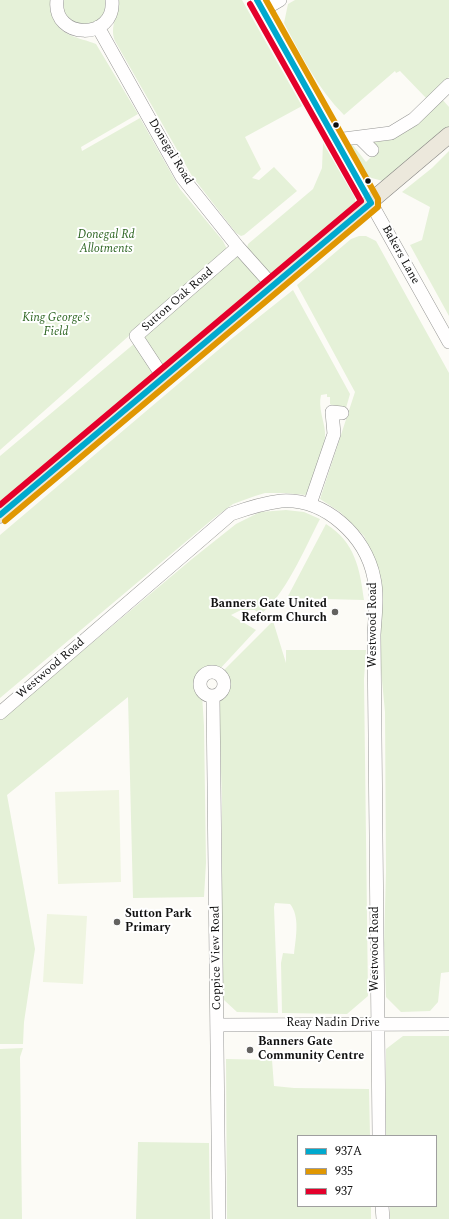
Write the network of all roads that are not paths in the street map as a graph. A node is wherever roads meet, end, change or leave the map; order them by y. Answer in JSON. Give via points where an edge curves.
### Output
{"nodes":[{"id":1,"x":57,"y":0,"type":"edge"},
{"id":2,"x":112,"y":0,"type":"edge"},
{"id":3,"x":280,"y":0,"type":"edge"},
{"id":4,"x":260,"y":5,"type":"edge"},
{"id":5,"x":98,"y":28,"type":"junction"},
{"id":6,"x":449,"y":85,"type":"edge"},
{"id":7,"x":449,"y":135,"type":"edge"},
{"id":8,"x":360,"y":138,"type":"junction"},
{"id":9,"x":336,"y":140,"type":"junction"},
{"id":10,"x":372,"y":150,"type":"dead end"},
{"id":11,"x":371,"y":203,"type":"junction"},
{"id":12,"x":238,"y":247,"type":"junction"},
{"id":13,"x":272,"y":285,"type":"junction"},
{"id":14,"x":449,"y":342,"type":"edge"},
{"id":15,"x":163,"y":378,"type":"junction"},
{"id":16,"x":335,"y":410,"type":"dead end"},
{"id":17,"x":310,"y":504,"type":"junction"},
{"id":18,"x":0,"y":515,"type":"edge"},
{"id":19,"x":213,"y":697,"type":"dead end"},
{"id":20,"x":0,"y":713,"type":"edge"},
{"id":21,"x":377,"y":1023,"type":"junction"},
{"id":22,"x":449,"y":1024,"type":"edge"},
{"id":23,"x":218,"y":1025,"type":"junction"},
{"id":24,"x":379,"y":1135,"type":"edge"},
{"id":25,"x":382,"y":1207,"type":"edge"},
{"id":26,"x":219,"y":1219,"type":"edge"},
{"id":27,"x":382,"y":1219,"type":"edge"}],
"edges":[{"from":1,"to":5,"type":"street","via":[[58,13],[71,28],[87,31]]},
{"from":2,"to":5,"type":"street","via":[[111,12]]},
{"from":3,"to":4,"type":"street"},
{"from":4,"to":9,"type":"street","name":"Bakers Lane"},
{"from":5,"to":12,"type":"street","name":"Donegal Road","via":[[182,177]]},
{"from":6,"to":8,"type":"street","via":[[414,119],[392,133]]},
{"from":7,"to":11,"type":"main road"},
{"from":8,"to":9,"type":"street"},
{"from":8,"to":10,"type":"street"},
{"from":9,"to":11,"type":"street","name":"Bakers Lane"},
{"from":11,"to":13,"type":"main road"},
{"from":11,"to":14,"type":"street","name":"Bakers Lane"},
{"from":12,"to":13,"type":"street","name":"Donegal Road"},
{"from":12,"to":15,"type":"street","name":"Sutton Oak Road","via":[[136,336]]},
{"from":13,"to":15,"type":"main road"},
{"from":15,"to":18,"type":"main road"},
{"from":16,"to":17,"type":"street","via":[[334,434]]},
{"from":17,"to":20,"type":"street","name":"Westwood Road","via":[[282,501],[256,505],[231,514]]},
{"from":17,"to":21,"type":"street","name":"Westwood Road","via":[[339,521],[354,535],[368,556],[374,578]]},
{"from":19,"to":23,"type":"street","name":"Coppice View Road"},
{"from":21,"to":22,"type":"street","name":"Reay Nadin Drive"},
{"from":21,"to":23,"type":"street","name":"Reay Nadin Drive"},
{"from":21,"to":24,"type":"street","name":"Westwood Road"},
{"from":23,"to":26,"type":"street","name":"Coppice View Road"},
{"from":25,"to":27,"type":"street"}]}
